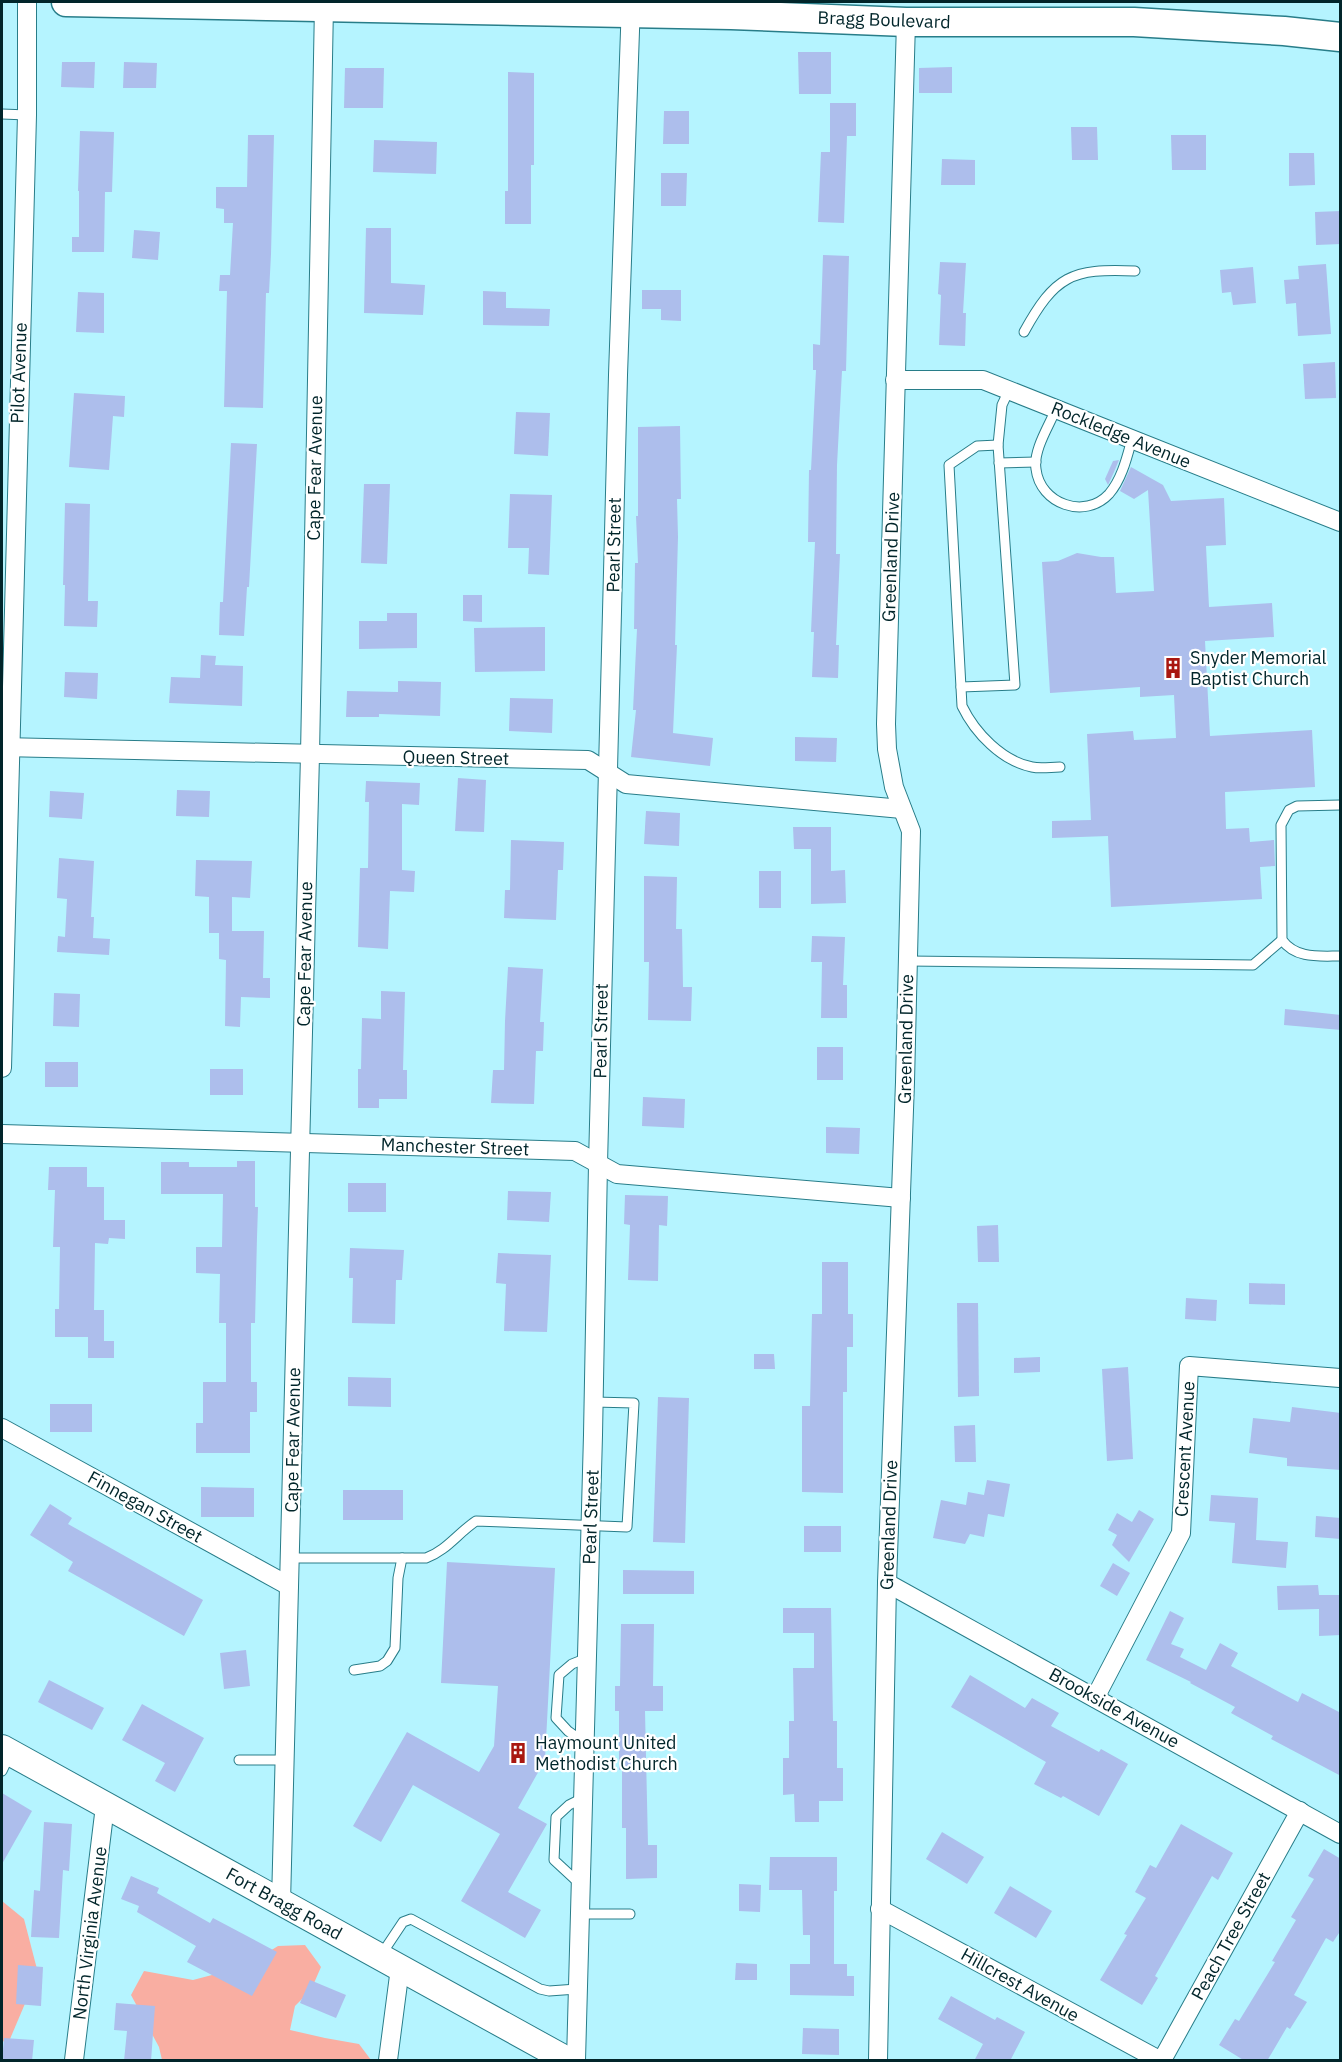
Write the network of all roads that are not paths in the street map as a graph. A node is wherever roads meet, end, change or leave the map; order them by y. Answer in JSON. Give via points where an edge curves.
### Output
{"nodes":[{"id":1,"x":27,"y":2,"type":"edge"},
{"id":2,"x":66,"y":2,"type":"edge"},
{"id":3,"x":324,"y":5,"type":"junction"},
{"id":4,"x":631,"y":7,"type":"edge"},
{"id":5,"x":1341,"y":17,"type":"edge"},
{"id":6,"x":906,"y":22,"type":"junction"},
{"id":7,"x":1134,"y":22,"type":"junction"},
{"id":8,"x":1341,"y":37,"type":"edge"},
{"id":9,"x":2,"y":114,"type":"edge"},
{"id":10,"x":27,"y":115,"type":"junction"},
{"id":11,"x":1135,"y":271,"type":"dead end"},
{"id":12,"x":1024,"y":332,"type":"dead end"},
{"id":13,"x":10,"y":357,"type":"edge"},
{"id":14,"x":895,"y":380,"type":"junction"},
{"id":15,"x":1009,"y":390,"type":"junction"},
{"id":16,"x":1056,"y":409,"type":"junction"},
{"id":17,"x":1132,"y":439,"type":"junction"},
{"id":18,"x":998,"y":445,"type":"junction"},
{"id":19,"x":1036,"y":462,"type":"junction"},
{"id":20,"x":999,"y":463,"type":"junction"},
{"id":21,"x":1341,"y":522,"type":"edge"},
{"id":22,"x":961,"y":687,"type":"junction"},
{"id":23,"x":6,"y":747,"type":"edge"},
{"id":24,"x":310,"y":755,"type":"junction"},
{"id":25,"x":1060,"y":767,"type":"dead end"},
{"id":26,"x":608,"y":774,"type":"junction"},
{"id":27,"x":1341,"y":805,"type":"edge"},
{"id":28,"x":902,"y":809,"type":"junction"},
{"id":29,"x":1282,"y":940,"type":"junction"},
{"id":30,"x":1341,"y":956,"type":"edge"},
{"id":31,"x":908,"y":960,"type":"junction"},
{"id":32,"x":2,"y":1068,"type":"edge"},
{"id":33,"x":2,"y":1134,"type":"edge"},
{"id":34,"x":301,"y":1143,"type":"junction"},
{"id":35,"x":598,"y":1164,"type":"junction"},
{"id":36,"x":901,"y":1198,"type":"junction"},
{"id":37,"x":1341,"y":1378,"type":"edge"},
{"id":38,"x":594,"y":1402,"type":"junction"},
{"id":39,"x":2,"y":1428,"type":"edge"},
{"id":40,"x":591,"y":1525,"type":"junction"},
{"id":41,"x":290,"y":1558,"type":"junction"},
{"id":42,"x":402,"y":1558,"type":"junction"},
{"id":43,"x":887,"y":1583,"type":"junction"},
{"id":44,"x":289,"y":1586,"type":"junction"},
{"id":45,"x":587,"y":1658,"type":"junction"},
{"id":46,"x":354,"y":1670,"type":"dead end"},
{"id":47,"x":1095,"y":1698,"type":"junction"},
{"id":48,"x":585,"y":1743,"type":"junction"},
{"id":49,"x":5,"y":1758,"type":"edge"},
{"id":50,"x":239,"y":1760,"type":"dead end"},
{"id":51,"x":285,"y":1760,"type":"junction"},
{"id":52,"x":583,"y":1798,"type":"junction"},
{"id":53,"x":105,"y":1806,"type":"junction"},
{"id":54,"x":1300,"y":1812,"type":"junction"},
{"id":55,"x":1341,"y":1834,"type":"edge"},
{"id":56,"x":581,"y":1885,"type":"junction"},
{"id":57,"x":281,"y":1903,"type":"junction"},
{"id":58,"x":880,"y":1908,"type":"junction"},
{"id":59,"x":580,"y":1914,"type":"junction"},
{"id":60,"x":630,"y":1914,"type":"dead end"},
{"id":61,"x":390,"y":1963,"type":"junction"},
{"id":62,"x":577,"y":1989,"type":"junction"},
{"id":63,"x":74,"y":2061,"type":"edge"},
{"id":64,"x":388,"y":2061,"type":"edge"},
{"id":65,"x":567,"y":2061,"type":"edge"},
{"id":66,"x":576,"y":2061,"type":"edge"},
{"id":67,"x":878,"y":2061,"type":"edge"},
{"id":68,"x":1161,"y":2061,"type":"edge"}],
"edges":[{"from":1,"to":10,"type":"street","name":"Pilot Avenue"},
{"from":2,"to":3,"type":"main road","name":"Bragg Boulevard"},
{"from":3,"to":4,"type":"main road","name":"Bragg Boulevard"},
{"from":3,"to":24,"type":"street","name":"Cape Fear Avenue"},
{"from":4,"to":6,"type":"main road","name":"Bragg Boulevard"},
{"from":4,"to":26,"type":"street","name":"Pearl Street"},
{"from":5,"to":7,"type":"main road","via":[[1231,9],[1199,10]]},
{"from":6,"to":7,"type":"main road","name":"Bragg Boulevard"},
{"from":6,"to":14,"type":"street","name":"Greenland Drive"},
{"from":7,"to":8,"type":"main road","name":"Bragg Boulevard"},
{"from":9,"to":10,"type":"lane"},
{"from":10,"to":13,"type":"street","name":"Pilot Avenue"},
{"from":11,"to":12,"type":"lane","via":[[1102,269],[1068,279],[1039,305]]},
{"from":13,"to":23,"type":"street","name":"Pilot Avenue"},
{"from":14,"to":15,"type":"street","name":"Rockledge Avenue","via":[[984,380]]},
{"from":14,"to":28,"type":"street","name":"Greenland Drive","via":[[886,724],[894,787]]},
{"from":15,"to":16,"type":"street","name":"Rockledge Avenue"},
{"from":15,"to":18,"type":"lane","via":[[1002,405]]},
{"from":16,"to":17,"type":"street","name":"Rockledge Avenue"},
{"from":16,"to":19,"type":"lane"},
{"from":17,"to":19,"type":"lane","via":[[1109,494],[1084,507],[1070,506],[1046,493]]},
{"from":17,"to":21,"type":"street","name":"Rockledge Avenue"},
{"from":18,"to":20,"type":"lane"},
{"from":18,"to":22,"type":"lane","via":[[977,446],[949,465]]},
{"from":19,"to":20,"type":"lane"},
{"from":20,"to":22,"type":"lane","via":[[1015,685]]},
{"from":22,"to":25,"type":"lane","via":[[967,716],[992,747],[1031,767]]},
{"from":23,"to":24,"type":"street","name":"Queen Street"},
{"from":23,"to":32,"type":"street","name":"Pilot Avenue"},
{"from":24,"to":26,"type":"street","name":"Queen Street","via":[[588,760]]},
{"from":24,"to":34,"type":"street","name":"Cape Fear Avenue"},
{"from":26,"to":28,"type":"street","name":"Queen Street","via":[[626,784]]},
{"from":26,"to":35,"type":"street","name":"Pearl Street"},
{"from":27,"to":29,"type":"lane","via":[[1297,806],[1289,810],[1281,825]]},
{"from":28,"to":31,"type":"street","name":"Greenland Drive","via":[[911,831]]},
{"from":29,"to":30,"type":"lane","via":[[1288,948],[1308,956]]},
{"from":29,"to":31,"type":"lane","via":[[1253,965]]},
{"from":31,"to":36,"type":"street","name":"Greenland Drive"},
{"from":33,"to":34,"type":"street","name":"Manchester Street"},
{"from":34,"to":35,"type":"street","name":"Manchester Street","via":[[575,1150]]},
{"from":34,"to":41,"type":"street","name":"Cape Fear Avenue"},
{"from":35,"to":36,"type":"street","name":"Manchester Street","via":[[618,1174]]},
{"from":35,"to":38,"type":"street","name":"Pearl Street"},
{"from":36,"to":43,"type":"street","name":"Greenland Drive"},
{"from":37,"to":47,"type":"street","name":"Crescent Avenue","via":[[1189,1366],[1181,1533]]},
{"from":38,"to":40,"type":"street","name":"Pearl Street"},
{"from":38,"to":40,"type":"lane","via":[[634,1403],[627,1527]]},
{"from":39,"to":44,"type":"street","name":"Finnegan Street"},
{"from":40,"to":42,"type":"lane","via":[[476,1521],[438,1554]]},
{"from":40,"to":45,"type":"street","name":"Pearl Street"},
{"from":41,"to":42,"type":"lane"},
{"from":41,"to":44,"type":"street","name":"Cape Fear Avenue"},
{"from":42,"to":46,"type":"lane","via":[[395,1648],[381,1666]]},
{"from":43,"to":47,"type":"street","name":"Brookside Avenue"},
{"from":43,"to":58,"type":"street","name":"Greenland Drive"},
{"from":44,"to":51,"type":"street","name":"Cape Fear Avenue"},
{"from":45,"to":48,"type":"street","name":"Pearl Street"},
{"from":45,"to":48,"type":"lane","via":[[572,1664],[559,1676],[556,1718]]},
{"from":47,"to":54,"type":"street","name":"Brookside Avenue"},
{"from":48,"to":52,"type":"street","name":"Pearl Street"},
{"from":49,"to":53,"type":"main road","name":"Fort Bragg Road"},
{"from":50,"to":51,"type":"lane"},
{"from":51,"to":57,"type":"street","name":"Cape Fear Avenue"},
{"from":52,"to":56,"type":"street","name":"Pearl Street"},
{"from":52,"to":56,"type":"lane","via":[[556,1817],[554,1860]]},
{"from":53,"to":57,"type":"main road","name":"Fort Bragg Road"},
{"from":53,"to":63,"type":"street","name":"North Virginia Avenue"},
{"from":54,"to":55,"type":"street","name":"Brookside Avenue"},
{"from":54,"to":68,"type":"street","name":"Peach Tree Street"},
{"from":56,"to":59,"type":"street","name":"Pearl Street"},
{"from":57,"to":61,"type":"main road","name":"Fort Bragg Road"},
{"from":58,"to":67,"type":"street","name":"Greenland Drive"},
{"from":58,"to":68,"type":"street","name":"Hillcrest Avenue"},
{"from":59,"to":60,"type":"lane"},
{"from":59,"to":62,"type":"street","name":"Pearl Street"},
{"from":61,"to":62,"type":"lane","via":[[404,1922],[411,1919],[540,1989]]},
{"from":61,"to":64,"type":"street"},
{"from":61,"to":65,"type":"main road","name":"Fort Bragg Road"},
{"from":62,"to":66,"type":"street","name":"Pearl Street"}]}
